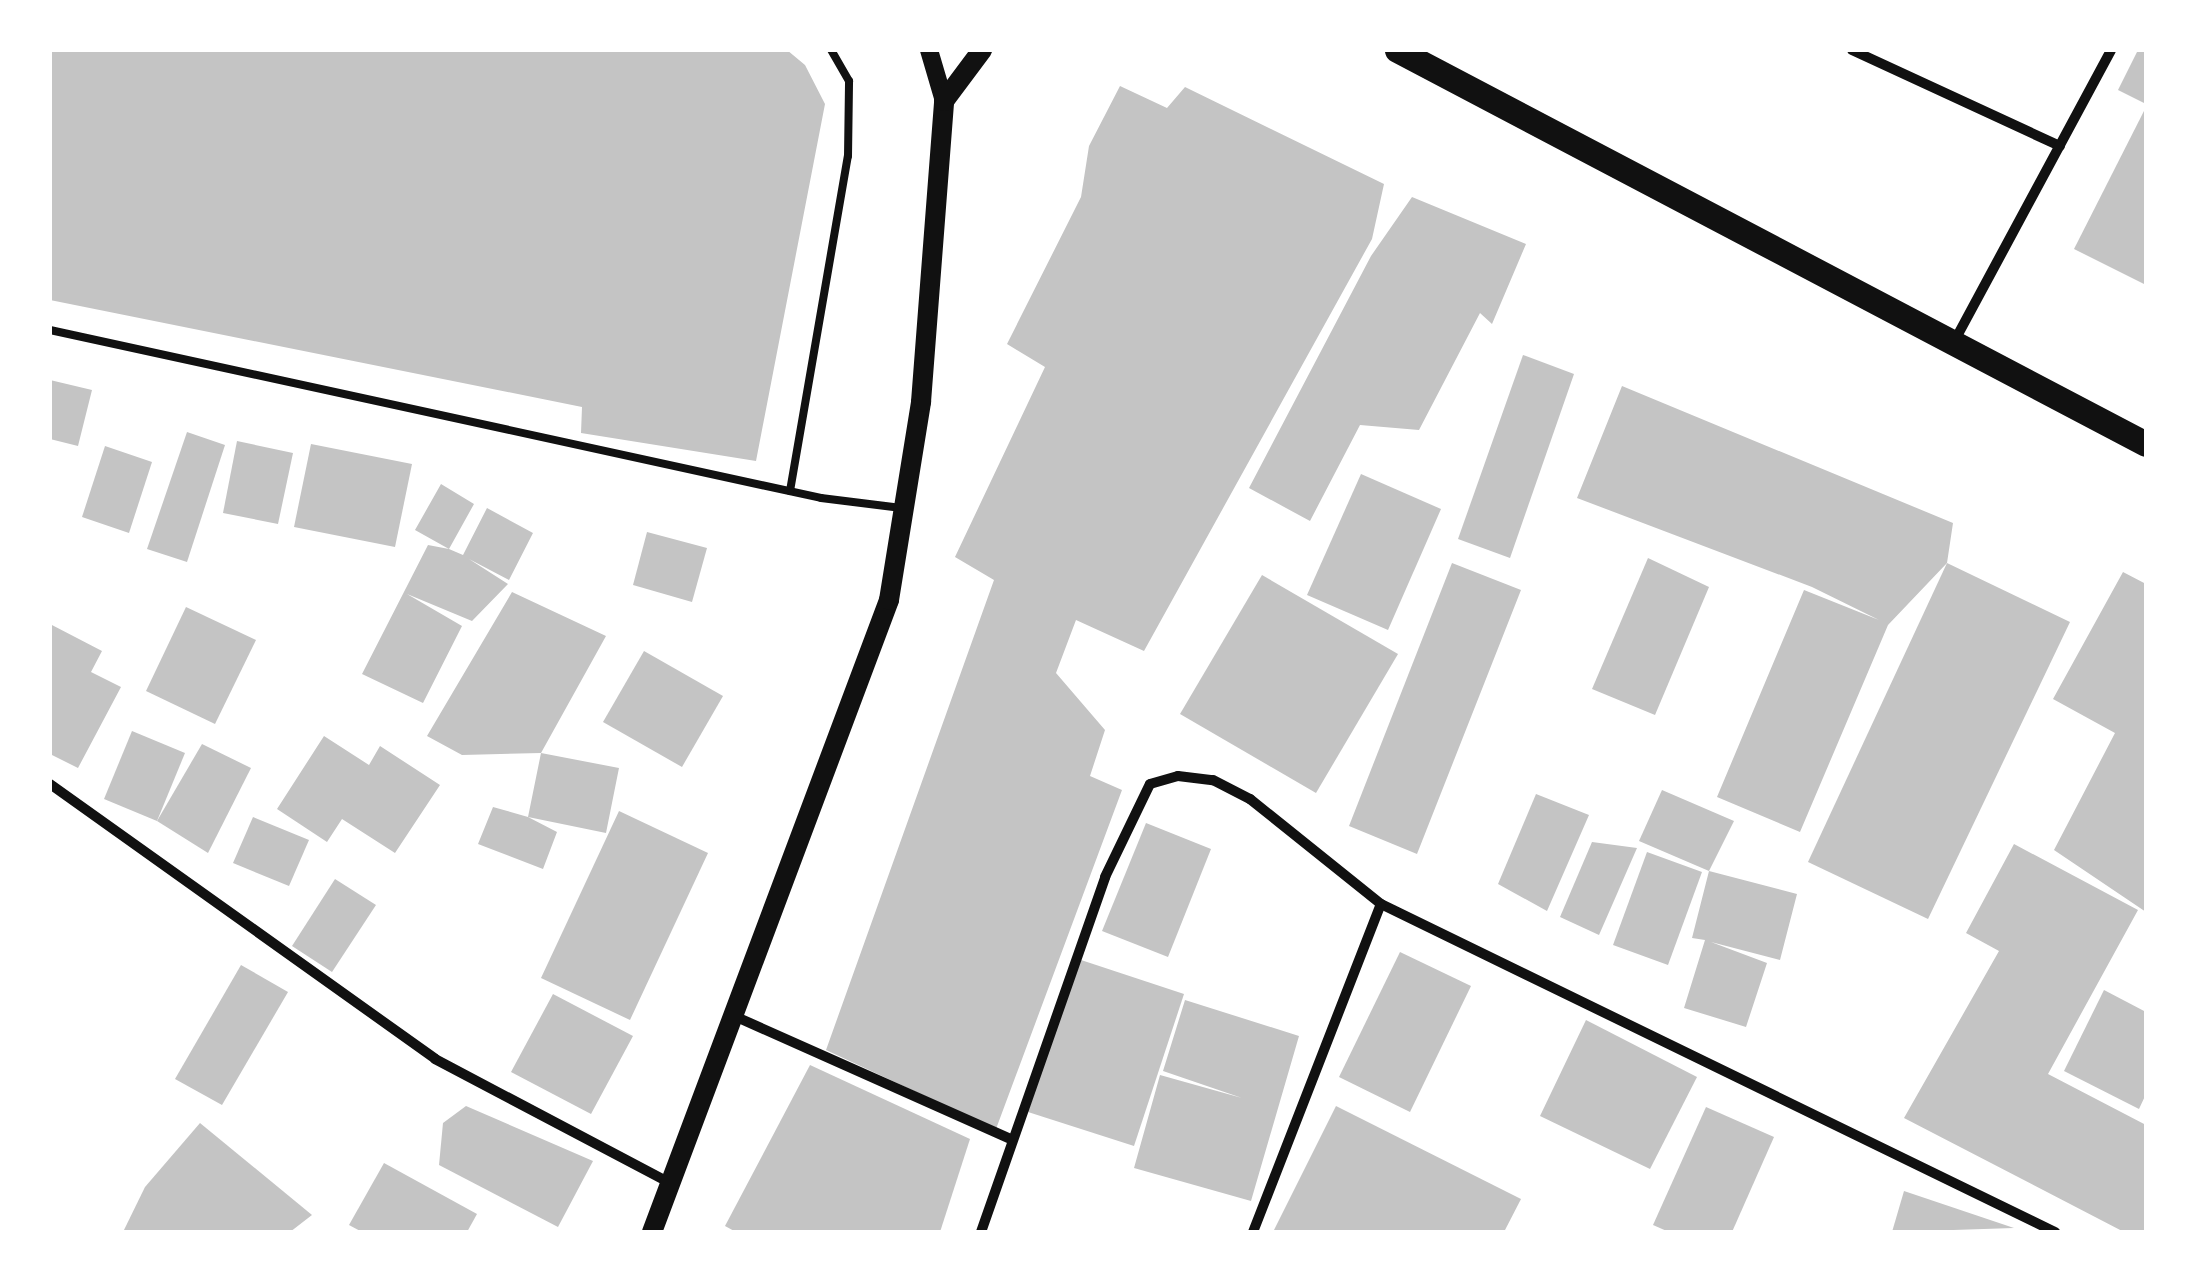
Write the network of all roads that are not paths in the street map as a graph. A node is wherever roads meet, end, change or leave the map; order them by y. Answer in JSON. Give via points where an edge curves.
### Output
{"nodes":[{"id":1,"x":831,"y":50,"type":"edge"},
{"id":2,"x":929,"y":50,"type":"edge"},
{"id":3,"x":982,"y":50,"type":"edge"},
{"id":4,"x":1397,"y":50,"type":"edge"},
{"id":5,"x":1852,"y":50,"type":"edge"},
{"id":6,"x":2111,"y":50,"type":"edge"},
{"id":7,"x":944,"y":100,"type":"junction"},
{"id":8,"x":2060,"y":146,"type":"junction"},
{"id":9,"x":50,"y":330,"type":"edge"},
{"id":10,"x":1953,"y":343,"type":"junction"},
{"id":11,"x":2146,"y":444,"type":"edge"},
{"id":12,"x":790,"y":491,"type":"junction"},
{"id":13,"x":905,"y":508,"type":"junction"},
{"id":14,"x":50,"y":784,"type":"edge"},
{"id":15,"x":1381,"y":904,"type":"junction"},
{"id":16,"x":732,"y":1015,"type":"junction"},
{"id":17,"x":1010,"y":1138,"type":"junction"},
{"id":18,"x":671,"y":1183,"type":"junction"},
{"id":19,"x":652,"y":1232,"type":"edge"},
{"id":20,"x":981,"y":1232,"type":"edge"},
{"id":21,"x":1253,"y":1232,"type":"edge"},
{"id":22,"x":2055,"y":1232,"type":"edge"}],
"edges":[{"from":1,"to":12,"type":"lane","via":[[849,80],[848,156]]},
{"from":2,"to":7,"type":"street"},
{"from":3,"to":7,"type":"main road"},
{"from":4,"to":10,"type":"main road"},
{"from":5,"to":8,"type":"street"},
{"from":6,"to":8,"type":"street"},
{"from":7,"to":13,"type":"main road"},
{"from":8,"to":10,"type":"street"},
{"from":9,"to":12,"type":"lane"},
{"from":10,"to":11,"type":"main road"},
{"from":12,"to":13,"type":"lane"},
{"from":13,"to":16,"type":"main road","via":[[889,600]]},
{"from":14,"to":18,"type":"street","via":[[434,1059]]},
{"from":15,"to":17,"type":"street","via":[[1250,799],[1214,780],[1178,776],[1150,784],[1105,877]]},
{"from":15,"to":21,"type":"street"},
{"from":15,"to":22,"type":"street"},
{"from":16,"to":17,"type":"street"},
{"from":16,"to":18,"type":"main road"},
{"from":17,"to":20,"type":"street"},
{"from":18,"to":19,"type":"main road"}]}
